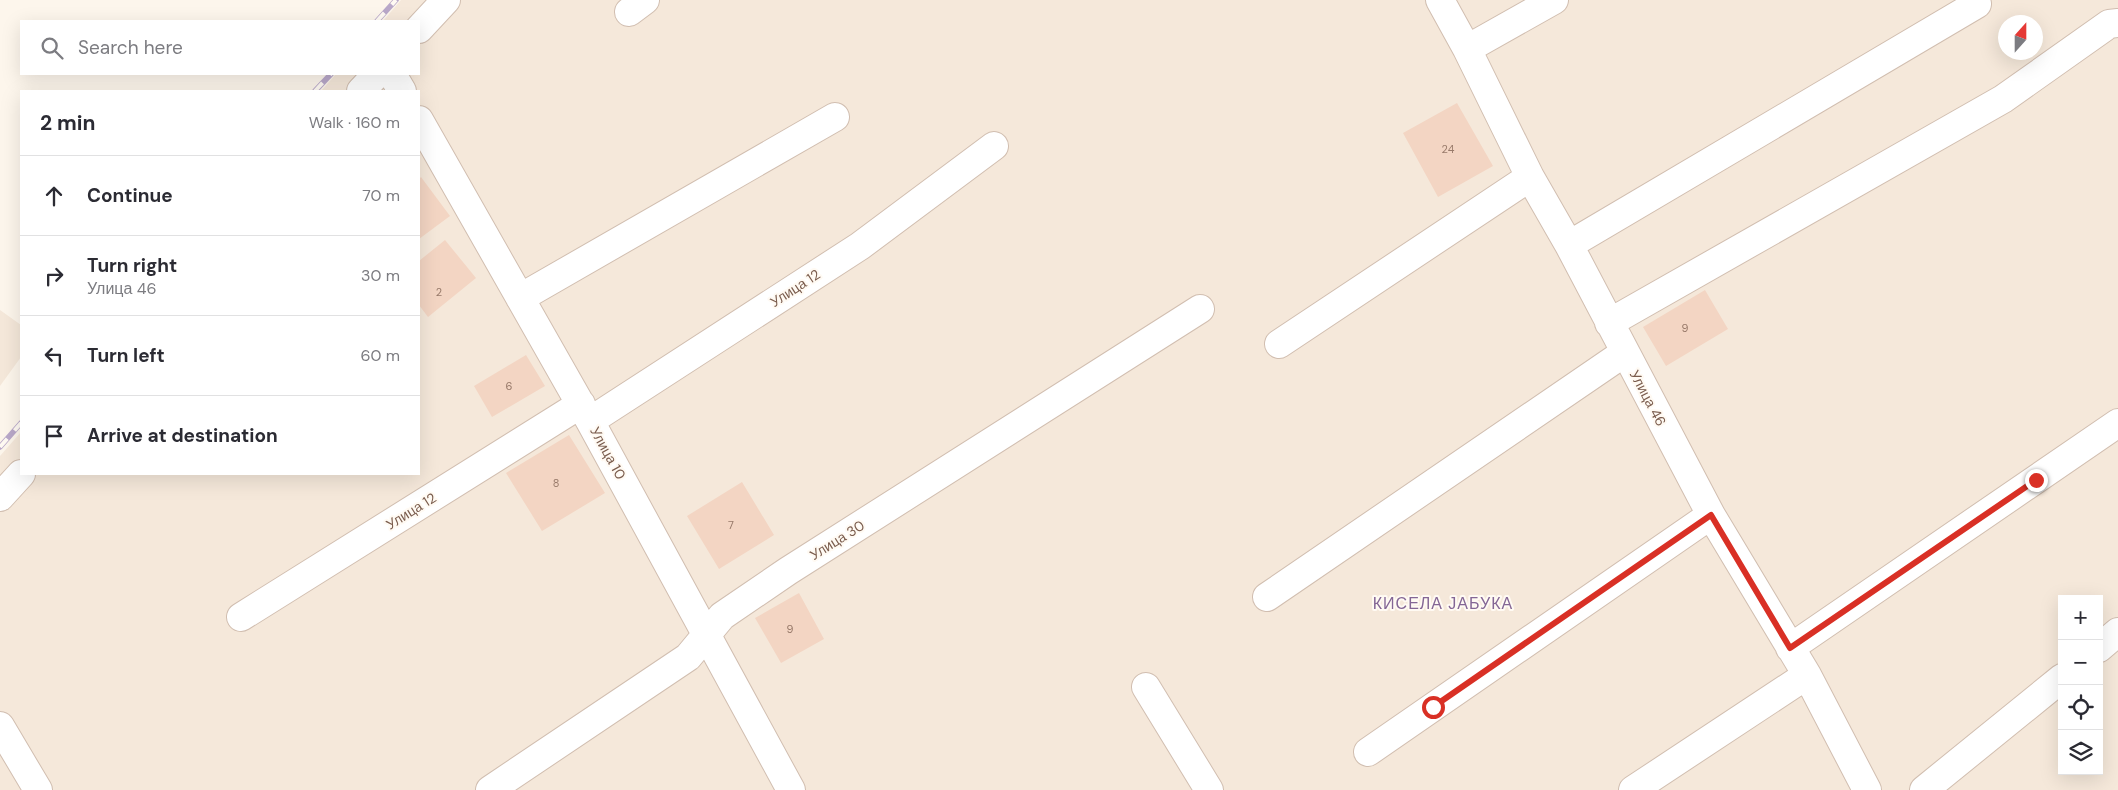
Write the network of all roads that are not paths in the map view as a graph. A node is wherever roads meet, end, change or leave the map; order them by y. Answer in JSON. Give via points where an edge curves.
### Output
{"nodes":[{"id":1,"x":446,"y":0,"type":"edge"},
{"id":2,"x":1440,"y":0,"type":"edge"},
{"id":3,"x":1554,"y":0,"type":"edge"},
{"id":4,"x":1977,"y":4,"type":"dead end"},
{"id":5,"x":2118,"y":23,"type":"edge"},
{"id":6,"x":420,"y":28,"type":"edge"},
{"id":7,"x":1467,"y":49,"type":"junction"},
{"id":8,"x":376,"y":75,"type":"edge"},
{"id":9,"x":393,"y":75,"type":"edge"},
{"id":10,"x":362,"y":90,"type":"edge"},
{"id":11,"x":401,"y":90,"type":"edge"},
{"id":12,"x":835,"y":117,"type":"dead end"},
{"id":13,"x":420,"y":122,"type":"edge"},
{"id":14,"x":994,"y":146,"type":"dead end"},
{"id":15,"x":1530,"y":177,"type":"junction"},
{"id":16,"x":1568,"y":245,"type":"junction"},
{"id":17,"x":520,"y":298,"type":"junction"},
{"id":18,"x":1200,"y":309,"type":"dead end"},
{"id":19,"x":1609,"y":323,"type":"junction"},
{"id":20,"x":1278,"y":344,"type":"dead end"},
{"id":21,"x":1624,"y":352,"type":"junction"},
{"id":22,"x":585,"y":412,"type":"junction"},
{"id":23,"x":2118,"y":423,"type":"edge"},
{"id":24,"x":20,"y":475,"type":"edge"},
{"id":25,"x":0,"y":497,"type":"edge"},
{"id":26,"x":1711,"y":515,"type":"junction"},
{"id":27,"x":1267,"y":597,"type":"dead end"},
{"id":28,"x":241,"y":617,"type":"dead end"},
{"id":29,"x":2118,"y":632,"type":"edge"},
{"id":30,"x":706,"y":634,"type":"junction"},
{"id":31,"x":2103,"y":645,"type":"edge"},
{"id":32,"x":1790,"y":648,"type":"junction"},
{"id":33,"x":1807,"y":675,"type":"junction"},
{"id":34,"x":2058,"y":681,"type":"edge"},
{"id":35,"x":1146,"y":687,"type":"dead end"},
{"id":36,"x":0,"y":726,"type":"edge"},
{"id":37,"x":1368,"y":752,"type":"dead end"},
{"id":38,"x":38,"y":790,"type":"edge"},
{"id":39,"x":490,"y":790,"type":"edge"},
{"id":40,"x":791,"y":790,"type":"edge"},
{"id":41,"x":1209,"y":790,"type":"edge"},
{"id":42,"x":1633,"y":790,"type":"edge"},
{"id":43,"x":1867,"y":790,"type":"edge"},
{"id":44,"x":1924,"y":790,"type":"edge"}],
"edges":[{"from":1,"to":6,"type":"street"},
{"from":2,"to":7,"type":"street","name":"Улица 46"},
{"from":3,"to":7,"type":"street"},
{"from":4,"to":16,"type":"street"},
{"from":5,"to":19,"type":"street","via":[[2109,24],[2003,99]]},
{"from":7,"to":15,"type":"street","name":"Улица 46"},
{"from":8,"to":10,"type":"street"},
{"from":9,"to":11,"type":"street"},
{"from":12,"to":17,"type":"street"},
{"from":13,"to":17,"type":"street","name":"Улица 10"},
{"from":14,"to":22,"type":"street","name":"Улица 12","via":[[860,246]]},
{"from":15,"to":16,"type":"street","name":"Улица 46"},
{"from":15,"to":20,"type":"street"},
{"from":16,"to":19,"type":"street","name":"Улица 46"},
{"from":17,"to":22,"type":"street","name":"Улица 10"},
{"from":18,"to":30,"type":"street","name":"Улица 30","via":[[788,571],[722,616]]},
{"from":19,"to":21,"type":"street","name":"Улица 46"},
{"from":21,"to":26,"type":"street","name":"Улица 46"},
{"from":21,"to":27,"type":"street"},
{"from":22,"to":28,"type":"street","name":"Улица 12"},
{"from":22,"to":30,"type":"street","name":"Улица 10"},
{"from":23,"to":32,"type":"street"},
{"from":24,"to":25,"type":"street"},
{"from":26,"to":32,"type":"street","name":"Улица 46"},
{"from":26,"to":37,"type":"street"},
{"from":29,"to":31,"type":"street"},
{"from":30,"to":39,"type":"street","name":"Улица 30","via":[[688,657]]},
{"from":30,"to":40,"type":"street","name":"Улица 10"},
{"from":32,"to":33,"type":"street","name":"Улица 46"},
{"from":33,"to":42,"type":"street"},
{"from":33,"to":43,"type":"street","name":"Улица 46"},
{"from":34,"to":44,"type":"street"},
{"from":35,"to":41,"type":"street"},
{"from":36,"to":38,"type":"street"}]}
